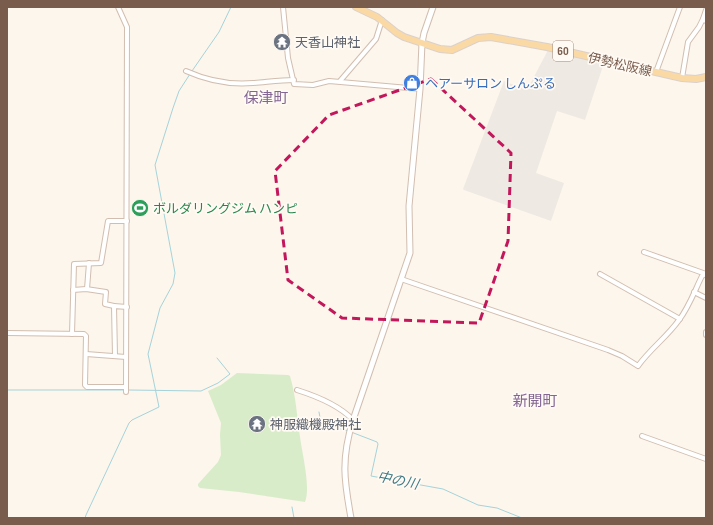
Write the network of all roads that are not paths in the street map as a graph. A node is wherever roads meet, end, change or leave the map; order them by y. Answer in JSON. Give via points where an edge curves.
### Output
{"nodes":[{"id":1,"x":118,"y":7,"type":"edge"},
{"id":2,"x":283,"y":7,"type":"edge"},
{"id":3,"x":356,"y":7,"type":"edge"},
{"id":4,"x":433,"y":7,"type":"edge"},
{"id":5,"x":680,"y":7,"type":"edge"},
{"id":6,"x":702,"y":7,"type":"edge"},
{"id":7,"x":706,"y":9,"type":"edge"},
{"id":8,"x":382,"y":20,"type":"junction"},
{"id":9,"x":704,"y":20,"type":"edge"},
{"id":10,"x":422,"y":43,"type":"junction"},
{"id":11,"x":189,"y":72,"type":"dead end"},
{"id":12,"x":656,"y":72,"type":"junction"},
{"id":13,"x":706,"y":77,"type":"edge"},
{"id":14,"x":682,"y":78,"type":"junction"},
{"id":15,"x":294,"y":80,"type":"junction"},
{"id":16,"x":340,"y":81,"type":"junction"},
{"id":17,"x":420,"y":89,"type":"junction"},
{"id":18,"x":126,"y":221,"type":"junction"},
{"id":19,"x":644,"y":252,"type":"dead end"},
{"id":20,"x":89,"y":264,"type":"junction"},
{"id":21,"x":600,"y":274,"type":"dead end"},
{"id":22,"x":706,"y":274,"type":"edge"},
{"id":23,"x":401,"y":279,"type":"junction"},
{"id":24,"x":87,"y":289,"type":"junction"},
{"id":25,"x":73,"y":290,"type":"junction"},
{"id":26,"x":694,"y":292,"type":"junction"},
{"id":27,"x":706,"y":298,"type":"edge"},
{"id":28,"x":114,"y":306,"type":"junction"},
{"id":29,"x":127,"y":307,"type":"junction"},
{"id":30,"x":680,"y":319,"type":"junction"},
{"id":31,"x":7,"y":333,"type":"edge"},
{"id":32,"x":72,"y":334,"type":"junction"},
{"id":33,"x":86,"y":354,"type":"junction"},
{"id":34,"x":115,"y":356,"type":"junction"},
{"id":35,"x":126,"y":357,"type":"junction"},
{"id":36,"x":297,"y":390,"type":"dead end"},
{"id":37,"x":353,"y":420,"type":"junction"},
{"id":38,"x":642,"y":436,"type":"dead end"},
{"id":39,"x":706,"y":459,"type":"edge"},
{"id":40,"x":351,"y":518,"type":"edge"}],
"edges":[{"from":1,"to":18,"type":"street","via":[[128,27]]},
{"from":2,"to":15,"type":"street","via":[[288,58]]},
{"from":3,"to":8,"type":"main road","name":"伊勢松阪線","number":"60"},
{"from":4,"to":10,"type":"street"},
{"from":5,"to":12,"type":"street"},
{"from":6,"to":7,"type":"street"},
{"from":7,"to":9,"type":"street"},
{"from":8,"to":10,"type":"main road","name":"伊勢松阪線","number":"60","via":[[397,33]]},
{"from":8,"to":16,"type":"street","via":[[376,39]]},
{"from":9,"to":14,"type":"street","via":[[688,42]]},
{"from":10,"to":12,"type":"main road","name":"伊勢松阪線","number":"60","via":[[452,50],[478,38],[491,37]]},
{"from":10,"to":17,"type":"street"},
{"from":11,"to":15,"type":"street","via":[[217,81],[241,83]]},
{"from":12,"to":14,"type":"main road","name":"伊勢松阪線","number":"60"},
{"from":13,"to":14,"type":"main road","name":"伊勢松阪線","number":"60"},
{"from":15,"to":16,"type":"street","via":[[294,84],[313,85],[324,81]]},
{"from":16,"to":17,"type":"street"},
{"from":17,"to":23,"type":"street","via":[[409,206],[410,249]]},
{"from":18,"to":20,"type":"street","via":[[108,221],[101,263]]},
{"from":18,"to":29,"type":"street"},
{"from":19,"to":22,"type":"street"},
{"from":20,"to":24,"type":"street"},
{"from":20,"to":25,"type":"street","via":[[74,264]]},
{"from":21,"to":30,"type":"street"},
{"from":22,"to":26,"type":"street","via":[[702,276]]},
{"from":23,"to":30,"type":"street","via":[[608,350],[638,366]]},
{"from":23,"to":37,"type":"street"},
{"from":24,"to":25,"type":"street"},
{"from":24,"to":28,"type":"street","via":[[106,292],[105,304]]},
{"from":25,"to":32,"type":"street"},
{"from":26,"to":27,"type":"street"},
{"from":26,"to":30,"type":"street"},
{"from":28,"to":29,"type":"street"},
{"from":28,"to":34,"type":"street"},
{"from":29,"to":35,"type":"street"},
{"from":31,"to":32,"type":"street"},
{"from":32,"to":33,"type":"street","via":[[86,336]]},
{"from":33,"to":34,"type":"street"},
{"from":33,"to":35,"type":"street","via":[[87,387],[126,389]]},
{"from":34,"to":35,"type":"street"},
{"from":36,"to":37,"type":"street","via":[[315,396]]},
{"from":37,"to":40,"type":"street","via":[[345,454],[344,474]]},
{"from":38,"to":39,"type":"street"}]}
